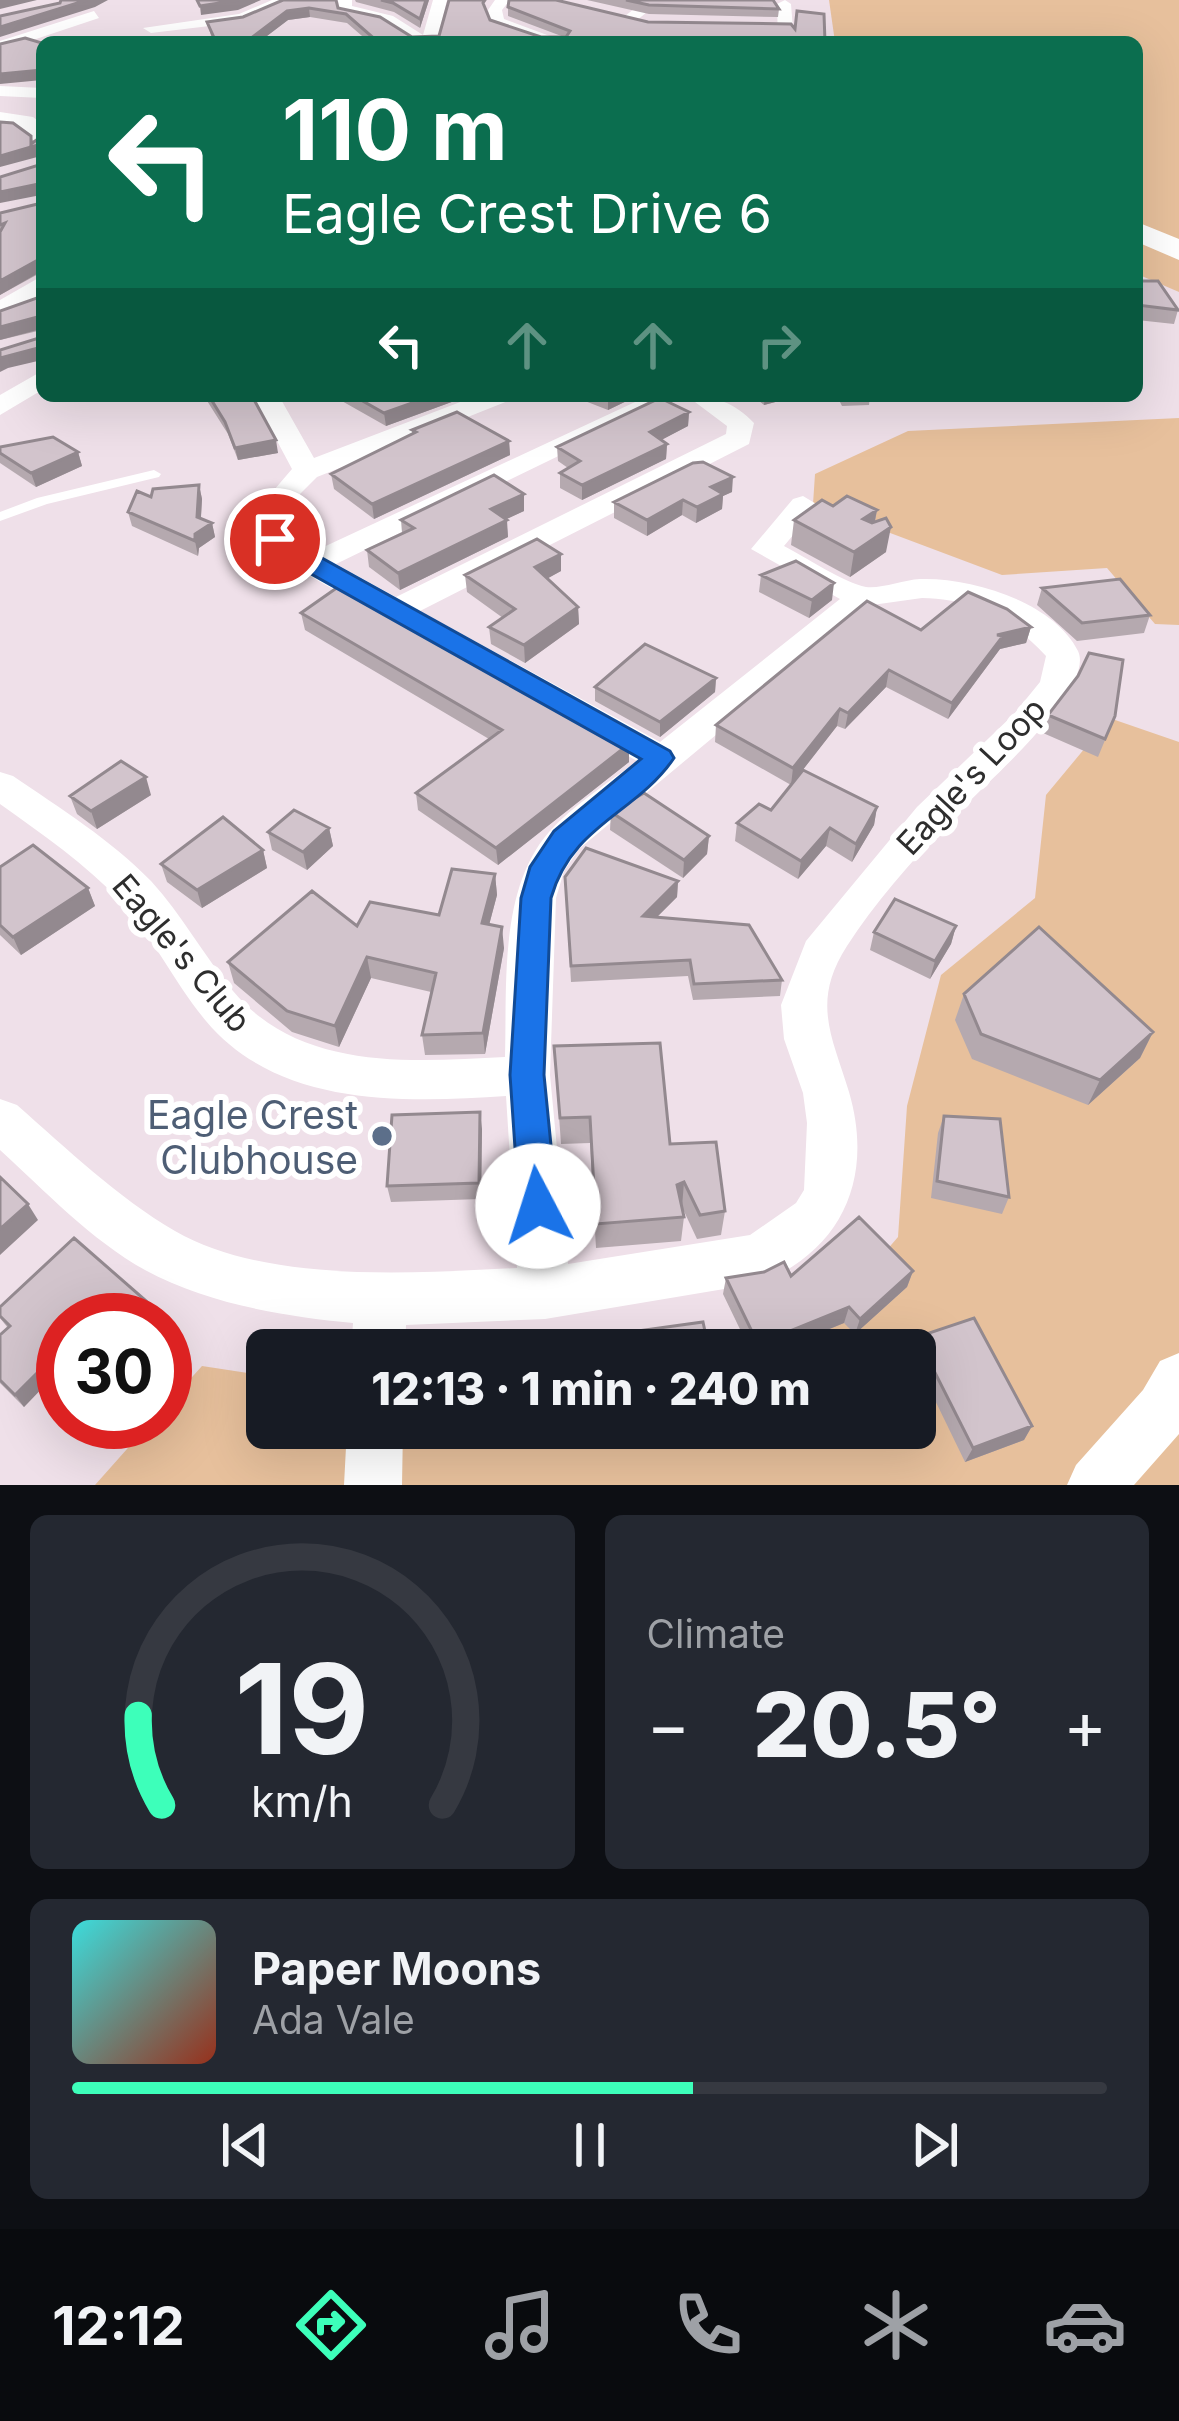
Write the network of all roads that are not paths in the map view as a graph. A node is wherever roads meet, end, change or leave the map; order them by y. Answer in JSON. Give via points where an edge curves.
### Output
{"nodes":[{"id":1,"x":289,"y":0,"type":"edge"},
{"id":2,"x":345,"y":0,"type":"edge"},
{"id":3,"x":440,"y":0,"type":"edge"},
{"id":4,"x":502,"y":0,"type":"edge"},
{"id":5,"x":645,"y":0,"type":"edge"},
{"id":6,"x":784,"y":4,"type":"dead end"},
{"id":7,"x":94,"y":15,"type":"dead end"},
{"id":8,"x":606,"y":15,"type":"edge"},
{"id":9,"x":630,"y":19,"type":"junction"},
{"id":10,"x":648,"y":22,"type":"edge"},
{"id":11,"x":763,"y":26,"type":"edge"},
{"id":12,"x":151,"y":28,"type":"dead end"},
{"id":13,"x":785,"y":34,"type":"edge"},
{"id":14,"x":416,"y":36,"type":"edge"},
{"id":15,"x":428,"y":36,"type":"edge"},
{"id":16,"x":540,"y":36,"type":"edge"},
{"id":17,"x":0,"y":46,"type":"edge"},
{"id":18,"x":0,"y":92,"type":"edge"},
{"id":19,"x":36,"y":93,"type":"edge"},
{"id":20,"x":0,"y":120,"type":"edge"},
{"id":21,"x":36,"y":133,"type":"edge"},
{"id":22,"x":1143,"y":234,"type":"edge"},
{"id":23,"x":1179,"y":251,"type":"edge"},
{"id":24,"x":36,"y":383,"type":"edge"},
{"id":25,"x":279,"y":402,"type":"edge"},
{"id":26,"x":484,"y":402,"type":"edge"},
{"id":27,"x":656,"y":402,"type":"edge"},
{"id":28,"x":709,"y":402,"type":"edge"},
{"id":29,"x":0,"y":407,"type":"edge"},
{"id":30,"x":307,"y":471,"type":"junction"},
{"id":31,"x":154,"y":474,"type":"dead end"},
{"id":32,"x":803,"y":505,"type":"dead end"},
{"id":33,"x":0,"y":517,"type":"edge"},
{"id":34,"x":312,"y":565,"type":"junction"},
{"id":35,"x":862,"y":597,"type":"junction"},
{"id":36,"x":398,"y":609,"type":"junction"},
{"id":37,"x":660,"y":758,"type":"junction"},
{"id":38,"x":0,"y":785,"type":"edge"},
{"id":39,"x":527,"y":1075,"type":"junction"},
{"id":40,"x":0,"y":1120,"type":"edge"},
{"id":41,"x":545,"y":1293,"type":"junction"},
{"id":42,"x":379,"y":1325,"type":"edge"},
{"id":43,"x":1179,"y":1380,"type":"edge"},
{"id":44,"x":374,"y":1449,"type":"edge"},
{"id":45,"x":373,"y":1485,"type":"edge"},
{"id":46,"x":1096,"y":1485,"type":"edge"}],
"edges":[{"from":1,"to":12,"type":"street","via":[[242,18]]},
{"from":2,"to":14,"type":"street","via":[[345,8]]},
{"from":3,"to":15,"type":"street"},
{"from":4,"to":16,"type":"street","via":[[497,22]]},
{"from":5,"to":9,"type":"street"},
{"from":6,"to":13,"type":"street"},
{"from":7,"to":17,"type":"street"},
{"from":8,"to":9,"type":"street"},
{"from":9,"to":10,"type":"street"},
{"from":11,"to":13,"type":"street"},
{"from":18,"to":19,"type":"street"},
{"from":20,"to":21,"type":"main road","via":[[24,122]]},
{"from":22,"to":23,"type":"main road"},
{"from":24,"to":29,"type":"street"},
{"from":25,"to":30,"type":"street"},
{"from":26,"to":30,"type":"street"},
{"from":27,"to":34,"type":"street"},
{"from":28,"to":36,"type":"street","via":[[741,423],[739,438]]},
{"from":30,"to":34,"type":"street","via":[[283,490],[270,532]]},
{"from":31,"to":33,"type":"lane"},
{"from":32,"to":35,"type":"street","via":[[766,549]]},
{"from":34,"to":36,"type":"street"},
{"from":35,"to":37,"type":"street"},
{"from":35,"to":41,"type":"street","name":"Eagle's Loop","via":[[951,590],[1002,600],[1036,622],[1064,655],[1064,669],[1028,722],[930,817],[826,940],[803,1005],[831,1123],[828,1194],[814,1220],[760,1258]]},
{"from":36,"to":37,"type":"street"},
{"from":37,"to":39,"type":"street","via":[[565,839],[545,867],[536,898]]},
{"from":38,"to":39,"type":"street","name":"Eagle's Club","via":[[132,887],[217,1002],[260,1044],[328,1070]]},
{"from":39,"to":41,"type":"street"},
{"from":40,"to":42,"type":"street","via":[[162,1252]]},
{"from":41,"to":42,"type":"street"},
{"from":43,"to":46,"type":"street","via":[[1163,1410]]},
{"from":44,"to":45,"type":"street"}]}
